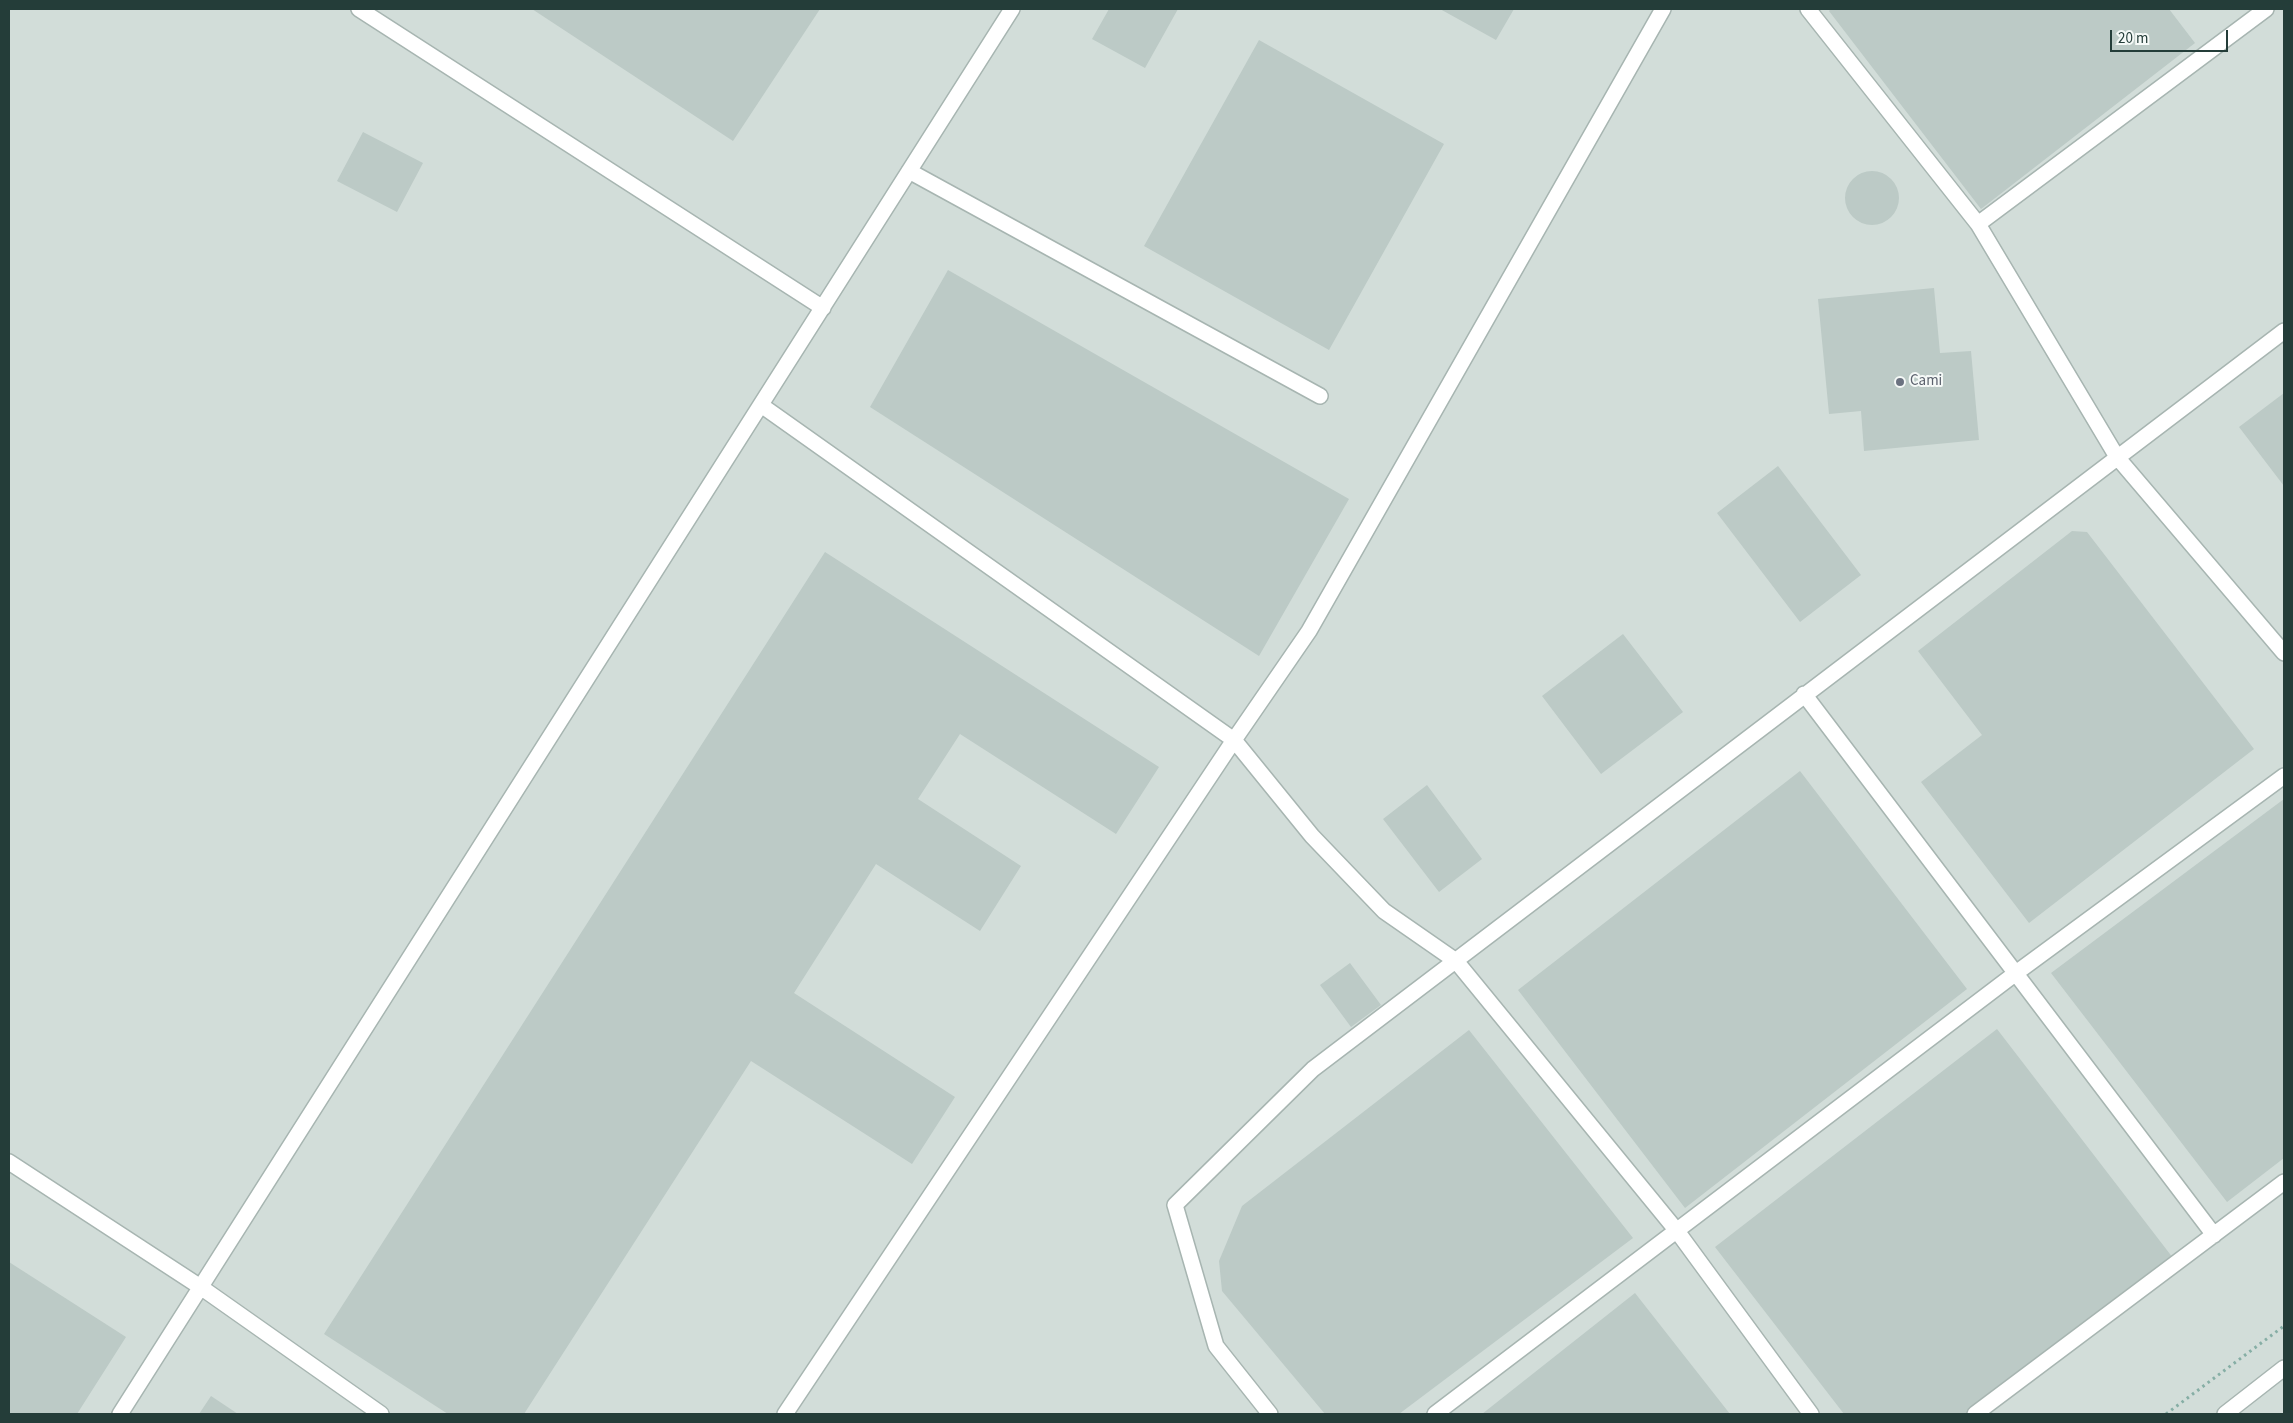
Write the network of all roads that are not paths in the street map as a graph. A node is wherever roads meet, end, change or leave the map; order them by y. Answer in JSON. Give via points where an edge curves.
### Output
{"nodes":[{"id":1,"x":359,"y":9,"type":"edge"},
{"id":2,"x":1012,"y":9,"type":"edge"},
{"id":3,"x":1663,"y":9,"type":"edge"},
{"id":4,"x":1808,"y":9,"type":"edge"},
{"id":5,"x":2266,"y":9,"type":"edge"},
{"id":6,"x":910,"y":170,"type":"junction"},
{"id":7,"x":1978,"y":224,"type":"junction"},
{"id":8,"x":823,"y":308,"type":"junction"},
{"id":9,"x":2284,"y":331,"type":"edge"},
{"id":10,"x":1320,"y":396,"type":"dead end"},
{"id":11,"x":761,"y":405,"type":"junction"},
{"id":12,"x":2117,"y":457,"type":"junction"},
{"id":13,"x":2284,"y":653,"type":"edge"},
{"id":14,"x":1804,"y":694,"type":"junction"},
{"id":15,"x":1234,"y":740,"type":"junction"},
{"id":16,"x":2284,"y":776,"type":"edge"},
{"id":17,"x":1456,"y":960,"type":"junction"},
{"id":18,"x":2016,"y":973,"type":"junction"},
{"id":19,"x":9,"y":1162,"type":"edge"},
{"id":20,"x":2284,"y":1182,"type":"edge"},
{"id":21,"x":1677,"y":1231,"type":"junction"},
{"id":22,"x":2214,"y":1235,"type":"junction"},
{"id":23,"x":202,"y":1288,"type":"junction"},
{"id":24,"x":2284,"y":1368,"type":"edge"},
{"id":25,"x":120,"y":1414,"type":"edge"},
{"id":26,"x":382,"y":1414,"type":"edge"},
{"id":27,"x":785,"y":1414,"type":"edge"},
{"id":28,"x":1270,"y":1414,"type":"edge"},
{"id":29,"x":1436,"y":1414,"type":"edge"},
{"id":30,"x":1811,"y":1414,"type":"edge"},
{"id":31,"x":1975,"y":1414,"type":"edge"},
{"id":32,"x":2225,"y":1414,"type":"edge"}],
"edges":[{"from":1,"to":8,"type":"street"},
{"from":2,"to":6,"type":"street"},
{"from":3,"to":15,"type":"street","via":[[1309,631]]},
{"from":4,"to":7,"type":"street"},
{"from":5,"to":7,"type":"street"},
{"from":6,"to":8,"type":"street"},
{"from":6,"to":10,"type":"street"},
{"from":7,"to":12,"type":"street"},
{"from":8,"to":11,"type":"street"},
{"from":9,"to":12,"type":"street"},
{"from":11,"to":15,"type":"street"},
{"from":11,"to":23,"type":"street"},
{"from":12,"to":13,"type":"street"},
{"from":12,"to":14,"type":"street"},
{"from":14,"to":17,"type":"street"},
{"from":14,"to":18,"type":"street"},
{"from":15,"to":17,"type":"street","via":[[1312,836],[1384,911]]},
{"from":15,"to":27,"type":"street"},
{"from":16,"to":18,"type":"street"},
{"from":17,"to":21,"type":"street"},
{"from":17,"to":28,"type":"street","via":[[1313,1070],[1175,1205],[1216,1346]]},
{"from":18,"to":21,"type":"street"},
{"from":18,"to":22,"type":"street"},
{"from":19,"to":23,"type":"street"},
{"from":20,"to":22,"type":"street"},
{"from":21,"to":29,"type":"street"},
{"from":21,"to":30,"type":"street"},
{"from":22,"to":31,"type":"street"},
{"from":23,"to":25,"type":"street"},
{"from":23,"to":26,"type":"street"},
{"from":24,"to":32,"type":"street"}]}
